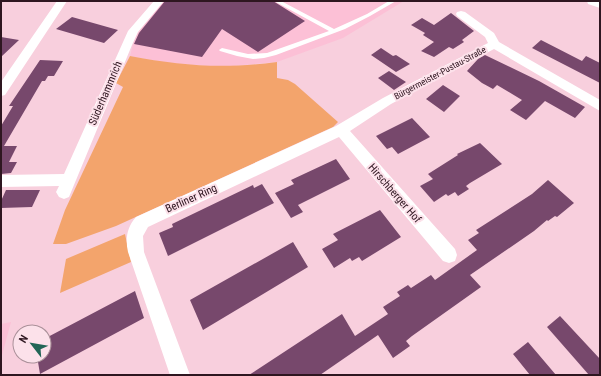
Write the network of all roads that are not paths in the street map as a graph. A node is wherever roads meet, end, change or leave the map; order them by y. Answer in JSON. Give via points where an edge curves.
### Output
{"nodes":[{"id":1,"x":62,"y":1,"type":"edge"},
{"id":2,"x":159,"y":1,"type":"edge"},
{"id":3,"x":277,"y":1,"type":"edge"},
{"id":4,"x":393,"y":1,"type":"edge"},
{"id":5,"x":593,"y":1,"type":"edge"},
{"id":6,"x":600,"y":4,"type":"edge"},
{"id":7,"x":461,"y":14,"type":"dead end"},
{"id":8,"x":333,"y":31,"type":"junction"},
{"id":9,"x":494,"y":44,"type":"junction"},
{"id":10,"x":222,"y":50,"type":"dead end"},
{"id":11,"x":1,"y":92,"type":"edge"},
{"id":12,"x":387,"y":102,"type":"joint"},
{"id":13,"x":600,"y":106,"type":"edge"},
{"id":14,"x":341,"y":130,"type":"junction"},
{"id":15,"x":1,"y":181,"type":"edge"},
{"id":16,"x":448,"y":255,"type":"dead end"},
{"id":17,"x":180,"y":375,"type":"edge"}],
"edges":[{"from":1,"to":11,"type":"street"},
{"from":2,"to":15,"type":"street","name":"Süderhammrich","via":[[133,31],[66,186]]},
{"from":3,"to":8,"type":"lane"},
{"from":4,"to":8,"type":"lane","via":[[374,13]]},
{"from":5,"to":6,"type":"street"},
{"from":7,"to":9,"type":"street","name":"Bürgermeister-Pustau-Straße","via":[[490,35]]},
{"from":8,"to":10,"type":"lane","via":[[265,56],[242,56]]},
{"from":9,"to":12,"type":"street","name":"Bürgermeister-Pustau-Straße"},
{"from":9,"to":13,"type":"street","name":"Bürgermeister-Pustau-Straße"},
{"from":12,"to":14,"type":"street","name":"Berliner Ring"},
{"from":14,"to":16,"type":"street","name":"Hirschberger Hof"},
{"from":14,"to":17,"type":"street","name":"Berliner Ring","via":[[148,218],[137,227],[133,240],[136,252]]}]}
